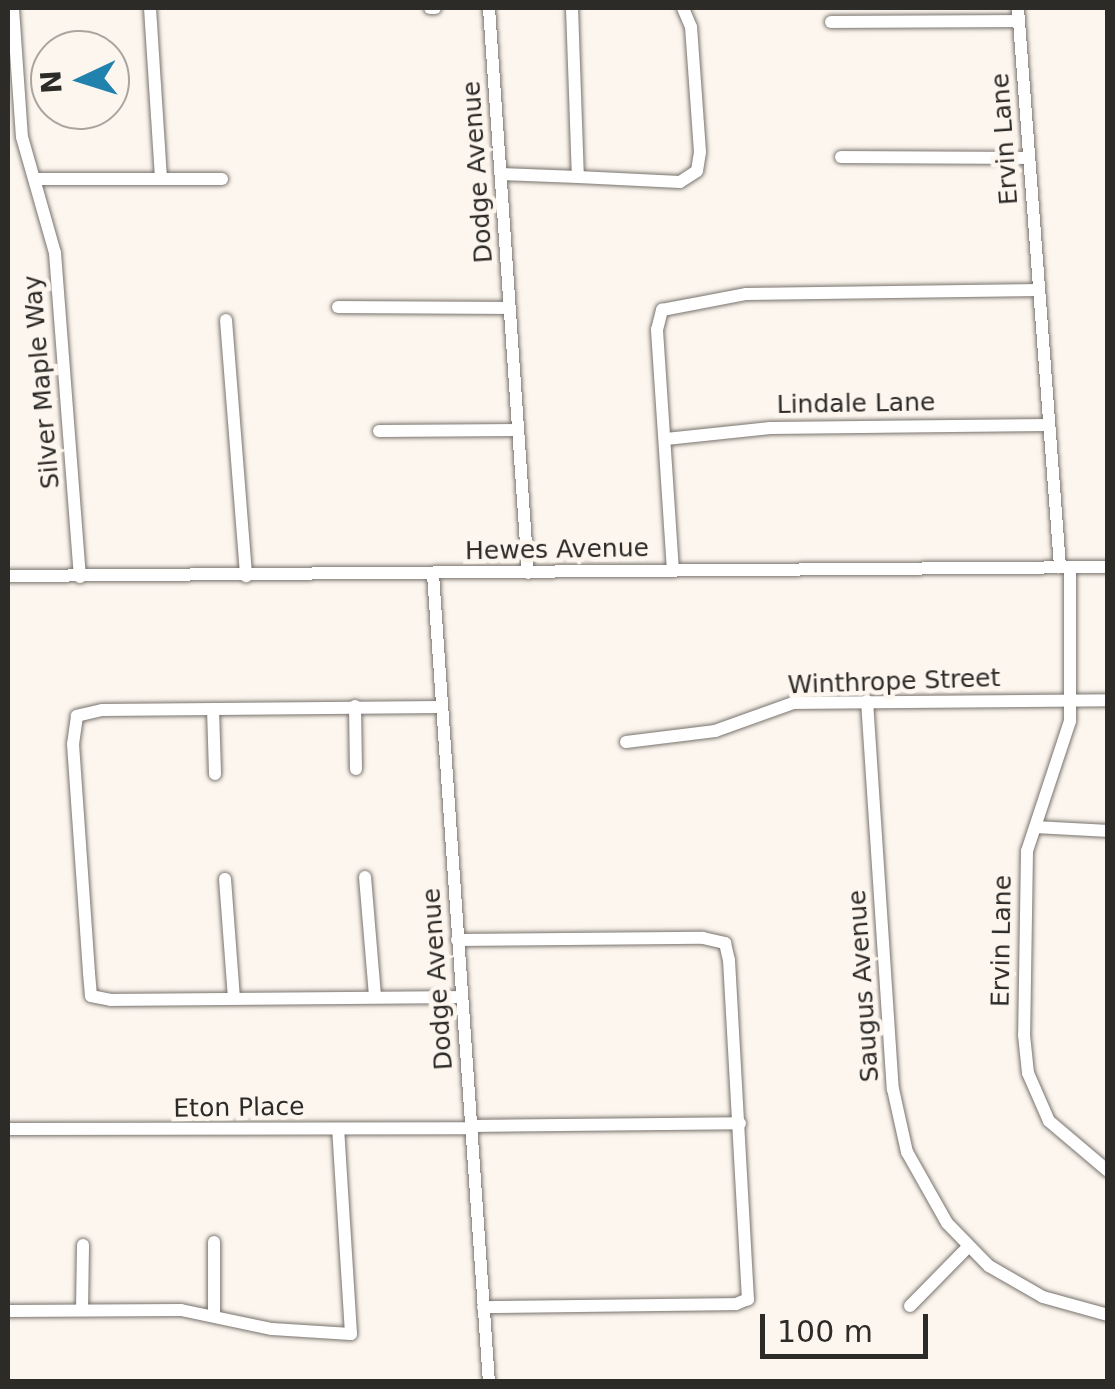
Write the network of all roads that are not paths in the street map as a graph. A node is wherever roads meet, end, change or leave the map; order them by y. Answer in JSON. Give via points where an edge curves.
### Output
{"nodes":[{"id":1,"x":150,"y":8,"type":"edge"},
{"id":2,"x":489,"y":8,"type":"edge"},
{"id":3,"x":572,"y":8,"type":"edge"},
{"id":4,"x":682,"y":8,"type":"edge"},
{"id":5,"x":13,"y":9,"type":"edge"},
{"id":6,"x":1019,"y":14,"type":"edge"},
{"id":7,"x":830,"y":22,"type":"dead end"},
{"id":8,"x":841,"y":158,"type":"dead end"},
{"id":9,"x":1029,"y":158,"type":"junction"},
{"id":10,"x":500,"y":174,"type":"junction"},
{"id":11,"x":578,"y":177,"type":"junction"},
{"id":12,"x":36,"y":179,"type":"junction"},
{"id":13,"x":160,"y":179,"type":"junction"},
{"id":14,"x":222,"y":179,"type":"dead end"},
{"id":15,"x":1038,"y":290,"type":"junction"},
{"id":16,"x":338,"y":307,"type":"dead end"},
{"id":17,"x":510,"y":308,"type":"junction"},
{"id":18,"x":226,"y":320,"type":"dead end"},
{"id":19,"x":1048,"y":425,"type":"junction"},
{"id":20,"x":379,"y":430,"type":"dead end"},
{"id":21,"x":518,"y":430,"type":"junction"},
{"id":22,"x":666,"y":439,"type":"junction"},
{"id":23,"x":1108,"y":566,"type":"edge"},
{"id":24,"x":1065,"y":567,"type":"junction"},
{"id":25,"x":673,"y":571,"type":"junction"},
{"id":26,"x":528,"y":572,"type":"junction"},
{"id":27,"x":433,"y":574,"type":"junction"},
{"id":28,"x":8,"y":576,"type":"edge"},
{"id":29,"x":246,"y":576,"type":"junction"},
{"id":30,"x":80,"y":577,"type":"junction"},
{"id":31,"x":1071,"y":700,"type":"junction"},
{"id":32,"x":1108,"y":700,"type":"edge"},
{"id":33,"x":867,"y":701,"type":"junction"},
{"id":34,"x":355,"y":706,"type":"junction"},
{"id":35,"x":440,"y":707,"type":"junction"},
{"id":36,"x":214,"y":709,"type":"junction"},
{"id":37,"x":626,"y":742,"type":"dead end"},
{"id":38,"x":356,"y":769,"type":"dead end"},
{"id":39,"x":215,"y":774,"type":"dead end"},
{"id":40,"x":1036,"y":827,"type":"junction"},
{"id":41,"x":1108,"y":832,"type":"edge"},
{"id":42,"x":365,"y":877,"type":"dead end"},
{"id":43,"x":226,"y":879,"type":"dead end"},
{"id":44,"x":457,"y":940,"type":"junction"},
{"id":45,"x":375,"y":997,"type":"junction"},
{"id":46,"x":461,"y":997,"type":"junction"},
{"id":47,"x":234,"y":998,"type":"junction"},
{"id":48,"x":740,"y":1123,"type":"junction"},
{"id":49,"x":471,"y":1127,"type":"junction"},
{"id":50,"x":8,"y":1129,"type":"edge"},
{"id":51,"x":338,"y":1130,"type":"junction"},
{"id":52,"x":1108,"y":1171,"type":"edge"},
{"id":53,"x":214,"y":1242,"type":"dead end"},
{"id":54,"x":83,"y":1246,"type":"dead end"},
{"id":55,"x":968,"y":1247,"type":"junction"},
{"id":56,"x":910,"y":1306,"type":"dead end"},
{"id":57,"x":483,"y":1307,"type":"junction"},
{"id":58,"x":82,"y":1310,"type":"junction"},
{"id":59,"x":8,"y":1311,"type":"edge"},
{"id":60,"x":214,"y":1312,"type":"junction"},
{"id":61,"x":1108,"y":1316,"type":"edge"},
{"id":62,"x":490,"y":1382,"type":"edge"}],
"edges":[{"from":1,"to":13,"type":"street"},
{"from":2,"to":10,"type":"street","name":"Dodge Avenue"},
{"from":3,"to":11,"type":"street"},
{"from":4,"to":11,"type":"street","via":[[691,26],[697,170],[680,182]]},
{"from":5,"to":12,"type":"street","name":"Silver Maple Way","via":[[19,122]]},
{"from":6,"to":7,"type":"street"},
{"from":6,"to":9,"type":"street","name":"Ervin Lane"},
{"from":8,"to":9,"type":"street"},
{"from":9,"to":15,"type":"street","name":"Ervin Lane"},
{"from":10,"to":11,"type":"street"},
{"from":10,"to":17,"type":"street","name":"Dodge Avenue"},
{"from":12,"to":13,"type":"street"},
{"from":12,"to":30,"type":"street","name":"Silver Maple Way","via":[[54,254]]},
{"from":13,"to":14,"type":"street"},
{"from":15,"to":19,"type":"street","name":"Ervin Lane"},
{"from":15,"to":22,"type":"street","via":[[746,294],[662,310]]},
{"from":16,"to":17,"type":"street"},
{"from":17,"to":21,"type":"street","name":"Dodge Avenue"},
{"from":18,"to":29,"type":"street"},
{"from":19,"to":22,"type":"street","name":"Lindale Lane","via":[[770,428]]},
{"from":19,"to":24,"type":"street","name":"Ervin Lane"},
{"from":20,"to":21,"type":"street"},
{"from":21,"to":26,"type":"street","name":"Dodge Avenue"},
{"from":22,"to":25,"type":"street"},
{"from":23,"to":24,"type":"street","name":"Hewes Avenue"},
{"from":24,"to":25,"type":"street","name":"Hewes Avenue"},
{"from":24,"to":31,"type":"street","name":"Ervin Lane"},
{"from":25,"to":26,"type":"street","name":"Hewes Avenue"},
{"from":26,"to":27,"type":"street","name":"Hewes Avenue"},
{"from":27,"to":29,"type":"street","name":"Hewes Avenue"},
{"from":27,"to":35,"type":"street","name":"Dodge Avenue"},
{"from":28,"to":30,"type":"street","name":"Hewes Avenue"},
{"from":29,"to":30,"type":"street","name":"Hewes Avenue"},
{"from":31,"to":32,"type":"street","name":"Winthrope Street"},
{"from":31,"to":33,"type":"street","name":"Winthrope Street"},
{"from":31,"to":40,"type":"street","name":"Ervin Lane","via":[[1063,757]]},
{"from":33,"to":37,"type":"street","name":"Winthrope Street","via":[[793,704],[715,731]]},
{"from":33,"to":55,"type":"street","name":"Saugus Avenue","via":[[898,1118],[922,1187]]},
{"from":34,"to":35,"type":"street"},
{"from":34,"to":36,"type":"street"},
{"from":34,"to":38,"type":"street"},
{"from":35,"to":44,"type":"street","name":"Dodge Avenue"},
{"from":36,"to":39,"type":"street"},
{"from":36,"to":47,"type":"street","via":[[76,716],[73,744],[91,996]]},
{"from":40,"to":41,"type":"street"},
{"from":40,"to":52,"type":"street","name":"Ervin Lane","via":[[1023,882],[1028,1073],[1049,1121]]},
{"from":42,"to":45,"type":"street"},
{"from":43,"to":47,"type":"street"},
{"from":44,"to":46,"type":"street","name":"Dodge Avenue"},
{"from":44,"to":48,"type":"street","via":[[725,942]]},
{"from":45,"to":46,"type":"street"},
{"from":45,"to":47,"type":"street"},
{"from":46,"to":49,"type":"street","name":"Dodge Avenue"},
{"from":48,"to":49,"type":"street","name":"Eton Place"},
{"from":48,"to":57,"type":"street","via":[[748,1299]]},
{"from":49,"to":51,"type":"street","name":"Eton Place"},
{"from":49,"to":57,"type":"street","name":"Dodge Avenue"},
{"from":50,"to":51,"type":"street","name":"Eton Place"},
{"from":51,"to":60,"type":"street","via":[[351,1334],[272,1328]]},
{"from":53,"to":60,"type":"street"},
{"from":54,"to":58,"type":"street"},
{"from":55,"to":56,"type":"street"},
{"from":55,"to":61,"type":"street","name":"Saugus Avenue","via":[[1043,1297]]},
{"from":57,"to":62,"type":"street","name":"Dodge Avenue"},
{"from":58,"to":59,"type":"street"},
{"from":58,"to":60,"type":"street"}]}
